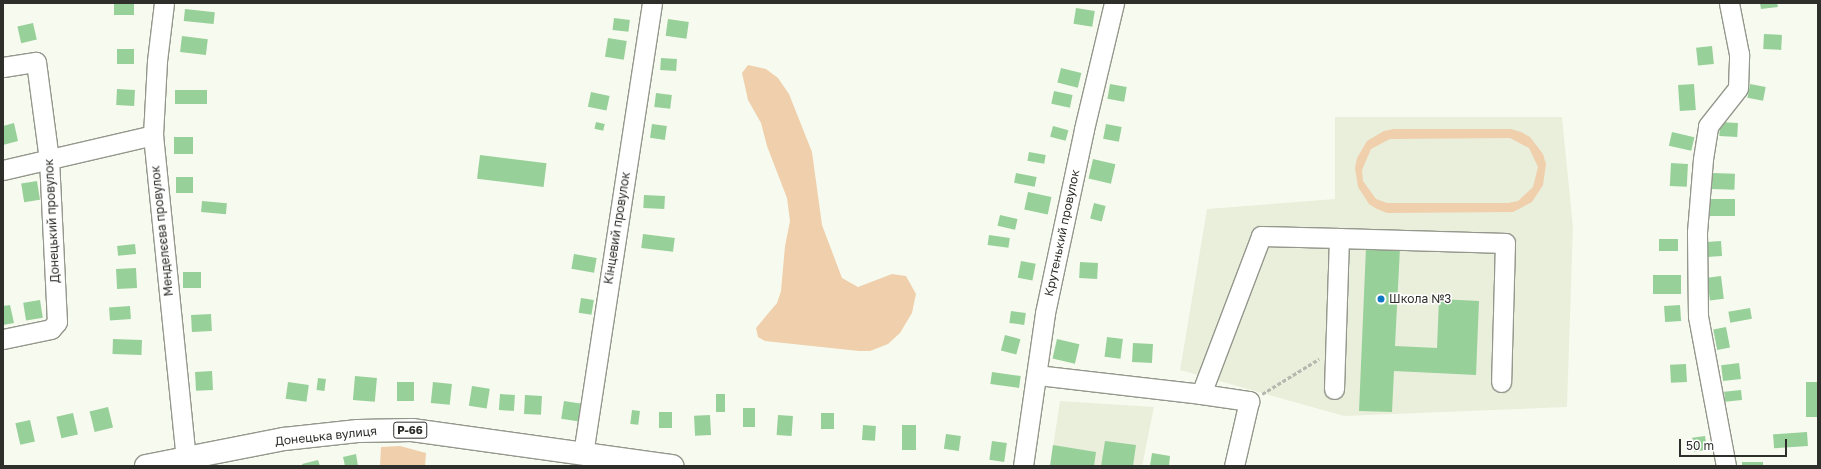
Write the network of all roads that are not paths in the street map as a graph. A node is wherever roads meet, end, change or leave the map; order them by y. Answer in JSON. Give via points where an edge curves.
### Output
{"nodes":[{"id":1,"x":164,"y":3,"type":"edge"},
{"id":2,"x":652,"y":3,"type":"edge"},
{"id":3,"x":1114,"y":3,"type":"edge"},
{"id":4,"x":1729,"y":3,"type":"edge"},
{"id":5,"x":3,"y":68,"type":"edge"},
{"id":6,"x":153,"y":135,"type":"junction"},
{"id":7,"x":49,"y":159,"type":"junction"},
{"id":8,"x":3,"y":170,"type":"edge"},
{"id":9,"x":1339,"y":238,"type":"junction"},
{"id":10,"x":3,"y":339,"type":"edge"},
{"id":11,"x":1037,"y":374,"type":"junction"},
{"id":12,"x":1501,"y":382,"type":"dead end"},
{"id":13,"x":1334,"y":388,"type":"dead end"},
{"id":14,"x":1201,"y":394,"type":"junction"},
{"id":15,"x":583,"y":454,"type":"junction"},
{"id":16,"x":186,"y":459,"type":"junction"},
{"id":17,"x":146,"y":466,"type":"edge"},
{"id":18,"x":673,"y":466,"type":"edge"},
{"id":19,"x":1023,"y":466,"type":"edge"},
{"id":20,"x":1234,"y":466,"type":"edge"},
{"id":21,"x":1726,"y":466,"type":"edge"}],
"edges":[{"from":1,"to":6,"type":"street","name":"Менделєєва провулок","via":[[157,61]]},
{"from":2,"to":15,"type":"street","name":"Кінцевий провулок"},
{"from":3,"to":11,"type":"street","name":"Крутенький провулок","via":[[1045,313]]},
{"from":4,"to":21,"type":"street","via":[[1739,54],[1738,88],[1708,126],[1697,232],[1698,316]]},
{"from":5,"to":7,"type":"street","name":"Донецький провулок","via":[[36,62]]},
{"from":6,"to":7,"type":"street"},
{"from":6,"to":16,"type":"street","name":"Менделєєва провулок"},
{"from":7,"to":8,"type":"street"},
{"from":7,"to":10,"type":"street","name":"Донецький провулок","via":[[57,322],[52,329]]},
{"from":9,"to":12,"type":"street","via":[[1505,243]]},
{"from":9,"to":13,"type":"street"},
{"from":9,"to":14,"type":"street","via":[[1261,236]]},
{"from":11,"to":14,"type":"street"},
{"from":11,"to":19,"type":"street","name":"Крутенький провулок"},
{"from":14,"to":20,"type":"street","via":[[1249,401]]},
{"from":15,"to":16,"type":"main road","name":"Донецька вулиця","number":"Р-66","via":[[412,430],[358,431],[284,439]]},
{"from":15,"to":18,"type":"main road","name":"Донецька вулиця","number":"Р-66"},
{"from":16,"to":17,"type":"main road","name":"Донецька вулиця","number":"Р-66"}]}
